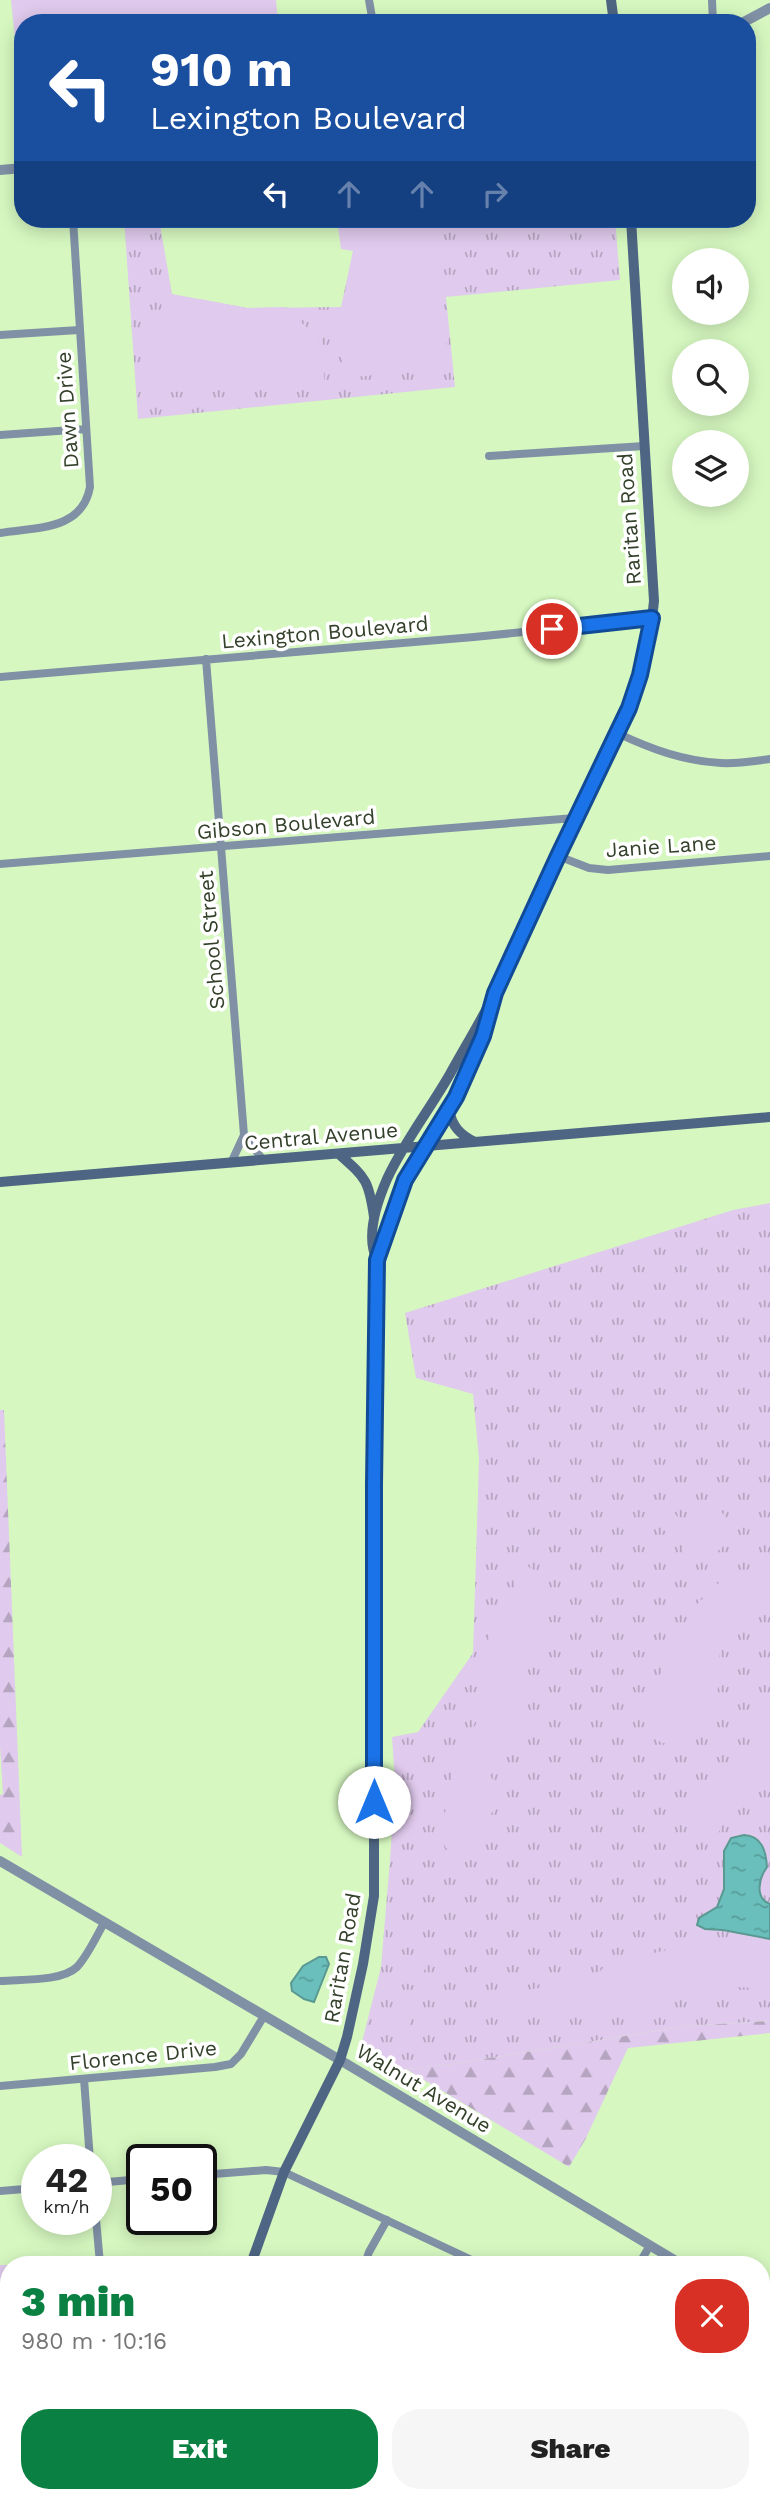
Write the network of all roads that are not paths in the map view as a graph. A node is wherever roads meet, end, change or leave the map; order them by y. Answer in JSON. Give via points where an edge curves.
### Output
{"nodes":[{"id":1,"x":73,"y":228,"type":"edge"},
{"id":2,"x":632,"y":228,"type":"edge"},
{"id":3,"x":79,"y":330,"type":"junction"},
{"id":4,"x":0,"y":335,"type":"edge"},
{"id":5,"x":86,"y":429,"type":"junction"},
{"id":6,"x":0,"y":435,"type":"edge"},
{"id":7,"x":644,"y":446,"type":"junction"},
{"id":8,"x":489,"y":456,"type":"dead end"},
{"id":9,"x":0,"y":533,"type":"edge"},
{"id":10,"x":652,"y":618,"type":"junction"},
{"id":11,"x":206,"y":659,"type":"junction"},
{"id":12,"x":0,"y":677,"type":"edge"},
{"id":13,"x":617,"y":733,"type":"junction"},
{"id":14,"x":770,"y":759,"type":"edge"},
{"id":15,"x":575,"y":818,"type":"junction"},
{"id":16,"x":221,"y":847,"type":"junction"},
{"id":17,"x":558,"y":856,"type":"junction"},
{"id":18,"x":770,"y":856,"type":"edge"},
{"id":19,"x":0,"y":864,"type":"edge"},
{"id":20,"x":495,"y":993,"type":"junction"},
{"id":21,"x":449,"y":1110,"type":"junction"},
{"id":22,"x":770,"y":1117,"type":"edge"},
{"id":23,"x":244,"y":1135,"type":"junction"},
{"id":24,"x":475,"y":1142,"type":"junction"},
{"id":25,"x":425,"y":1146,"type":"junction"},
{"id":26,"x":405,"y":1148,"type":"junction"},
{"id":27,"x":340,"y":1155,"type":"junction"},
{"id":28,"x":263,"y":1160,"type":"junction"},
{"id":29,"x":231,"y":1163,"type":"junction"},
{"id":30,"x":0,"y":1182,"type":"edge"},
{"id":31,"x":374,"y":1221,"type":"junction"},
{"id":32,"x":377,"y":1260,"type":"junction"},
{"id":33,"x":0,"y":1861,"type":"edge"},
{"id":34,"x":104,"y":1923,"type":"junction"},
{"id":35,"x":0,"y":1981,"type":"edge"},
{"id":36,"x":264,"y":2016,"type":"junction"},
{"id":37,"x":340,"y":2060,"type":"junction"},
{"id":38,"x":84,"y":2079,"type":"junction"},
{"id":39,"x":0,"y":2086,"type":"edge"},
{"id":40,"x":89,"y":2144,"type":"edge"},
{"id":41,"x":284,"y":2172,"type":"junction"},
{"id":42,"x":217,"y":2174,"type":"edge"},
{"id":43,"x":21,"y":2189,"type":"edge"},
{"id":44,"x":0,"y":2191,"type":"edge"},
{"id":45,"x":387,"y":2220,"type":"junction"},
{"id":46,"x":97,"y":2235,"type":"edge"},
{"id":47,"x":649,"y":2246,"type":"junction"},
{"id":48,"x":99,"y":2256,"type":"edge"},
{"id":49,"x":254,"y":2256,"type":"edge"},
{"id":50,"x":368,"y":2256,"type":"edge"},
{"id":51,"x":463,"y":2256,"type":"edge"},
{"id":52,"x":643,"y":2256,"type":"edge"},
{"id":53,"x":667,"y":2256,"type":"edge"}],
"edges":[{"from":1,"to":3,"type":"street","name":"Dawn Drive"},
{"from":2,"to":7,"type":"main road","name":"Raritan Road"},
{"from":3,"to":4,"type":"street"},
{"from":3,"to":5,"type":"street","name":"Dawn Drive"},
{"from":5,"to":6,"type":"street"},
{"from":5,"to":9,"type":"street","name":"Dawn Drive","via":[[90,487],[85,506],[71,520]]},
{"from":7,"to":8,"type":"street"},
{"from":7,"to":10,"type":"main road","name":"Raritan Road"},
{"from":10,"to":11,"type":"street","name":"Lexington Boulevard"},
{"from":10,"to":13,"type":"main road","name":"Raritan Road","via":[[640,675]]},
{"from":11,"to":12,"type":"street","name":"Lexington Boulevard"},
{"from":11,"to":16,"type":"street","name":"School Street"},
{"from":13,"to":14,"type":"street","via":[[682,758],[723,763]]},
{"from":13,"to":15,"type":"main road","name":"Raritan Road"},
{"from":15,"to":16,"type":"street","name":"Gibson Boulevard"},
{"from":15,"to":17,"type":"main road","name":"Raritan Road"},
{"from":16,"to":19,"type":"street","name":"Gibson Boulevard"},
{"from":16,"to":23,"type":"street","name":"School Street"},
{"from":17,"to":18,"type":"street","name":"Janie Lane","via":[[608,870]]},
{"from":17,"to":20,"type":"main road","name":"Raritan Road"},
{"from":20,"to":21,"type":"main road","name":"Raritan Road","via":[[477,1052]]},
{"from":20,"to":26,"type":"main road","name":"Raritan Road"},
{"from":21,"to":24,"type":"main road","via":[[459,1132]]},
{"from":21,"to":25,"type":"main road","name":"Raritan Road"},
{"from":22,"to":24,"type":"main road","name":"Central Avenue"},
{"from":23,"to":28,"type":"street"},
{"from":23,"to":29,"type":"street","name":"School Street"},
{"from":24,"to":25,"type":"main road","name":"Central Avenue"},
{"from":25,"to":26,"type":"main road","name":"Central Avenue"},
{"from":25,"to":32,"type":"main road","name":"Raritan Road","via":[[400,1189]]},
{"from":26,"to":27,"type":"main road","name":"Central Avenue"},
{"from":26,"to":31,"type":"main road","name":"Raritan Road","via":[[387,1181]]},
{"from":27,"to":28,"type":"main road","name":"Central Avenue"},
{"from":27,"to":31,"type":"main road","via":[[365,1179]]},
{"from":28,"to":29,"type":"main road","name":"Central Avenue"},
{"from":29,"to":30,"type":"main road","name":"Central Avenue"},
{"from":31,"to":32,"type":"main road","name":"Raritan Road","via":[[372,1244]]},
{"from":32,"to":37,"type":"main road","name":"Raritan Road","via":[[374,1896]]},
{"from":33,"to":34,"type":"street","name":"Walnut Avenue"},
{"from":34,"to":35,"type":"street","via":[[82,1961],[68,1973]]},
{"from":34,"to":36,"type":"street","name":"Walnut Avenue"},
{"from":36,"to":37,"type":"street","name":"Walnut Avenue"},
{"from":36,"to":38,"type":"street","name":"Florence Drive","via":[[230,2064]]},
{"from":37,"to":41,"type":"main road","name":"Raritan Road"},
{"from":37,"to":47,"type":"street","name":"Walnut Avenue"},
{"from":38,"to":39,"type":"street","name":"Florence Drive"},
{"from":38,"to":40,"type":"street"},
{"from":41,"to":42,"type":"street"},
{"from":41,"to":45,"type":"street"},
{"from":41,"to":49,"type":"main road","name":"Raritan Road"},
{"from":43,"to":44,"type":"street"},
{"from":45,"to":50,"type":"street"},
{"from":45,"to":51,"type":"street"},
{"from":46,"to":48,"type":"street"},
{"from":47,"to":52,"type":"street"},
{"from":47,"to":53,"type":"street","name":"Walnut Avenue"}]}
